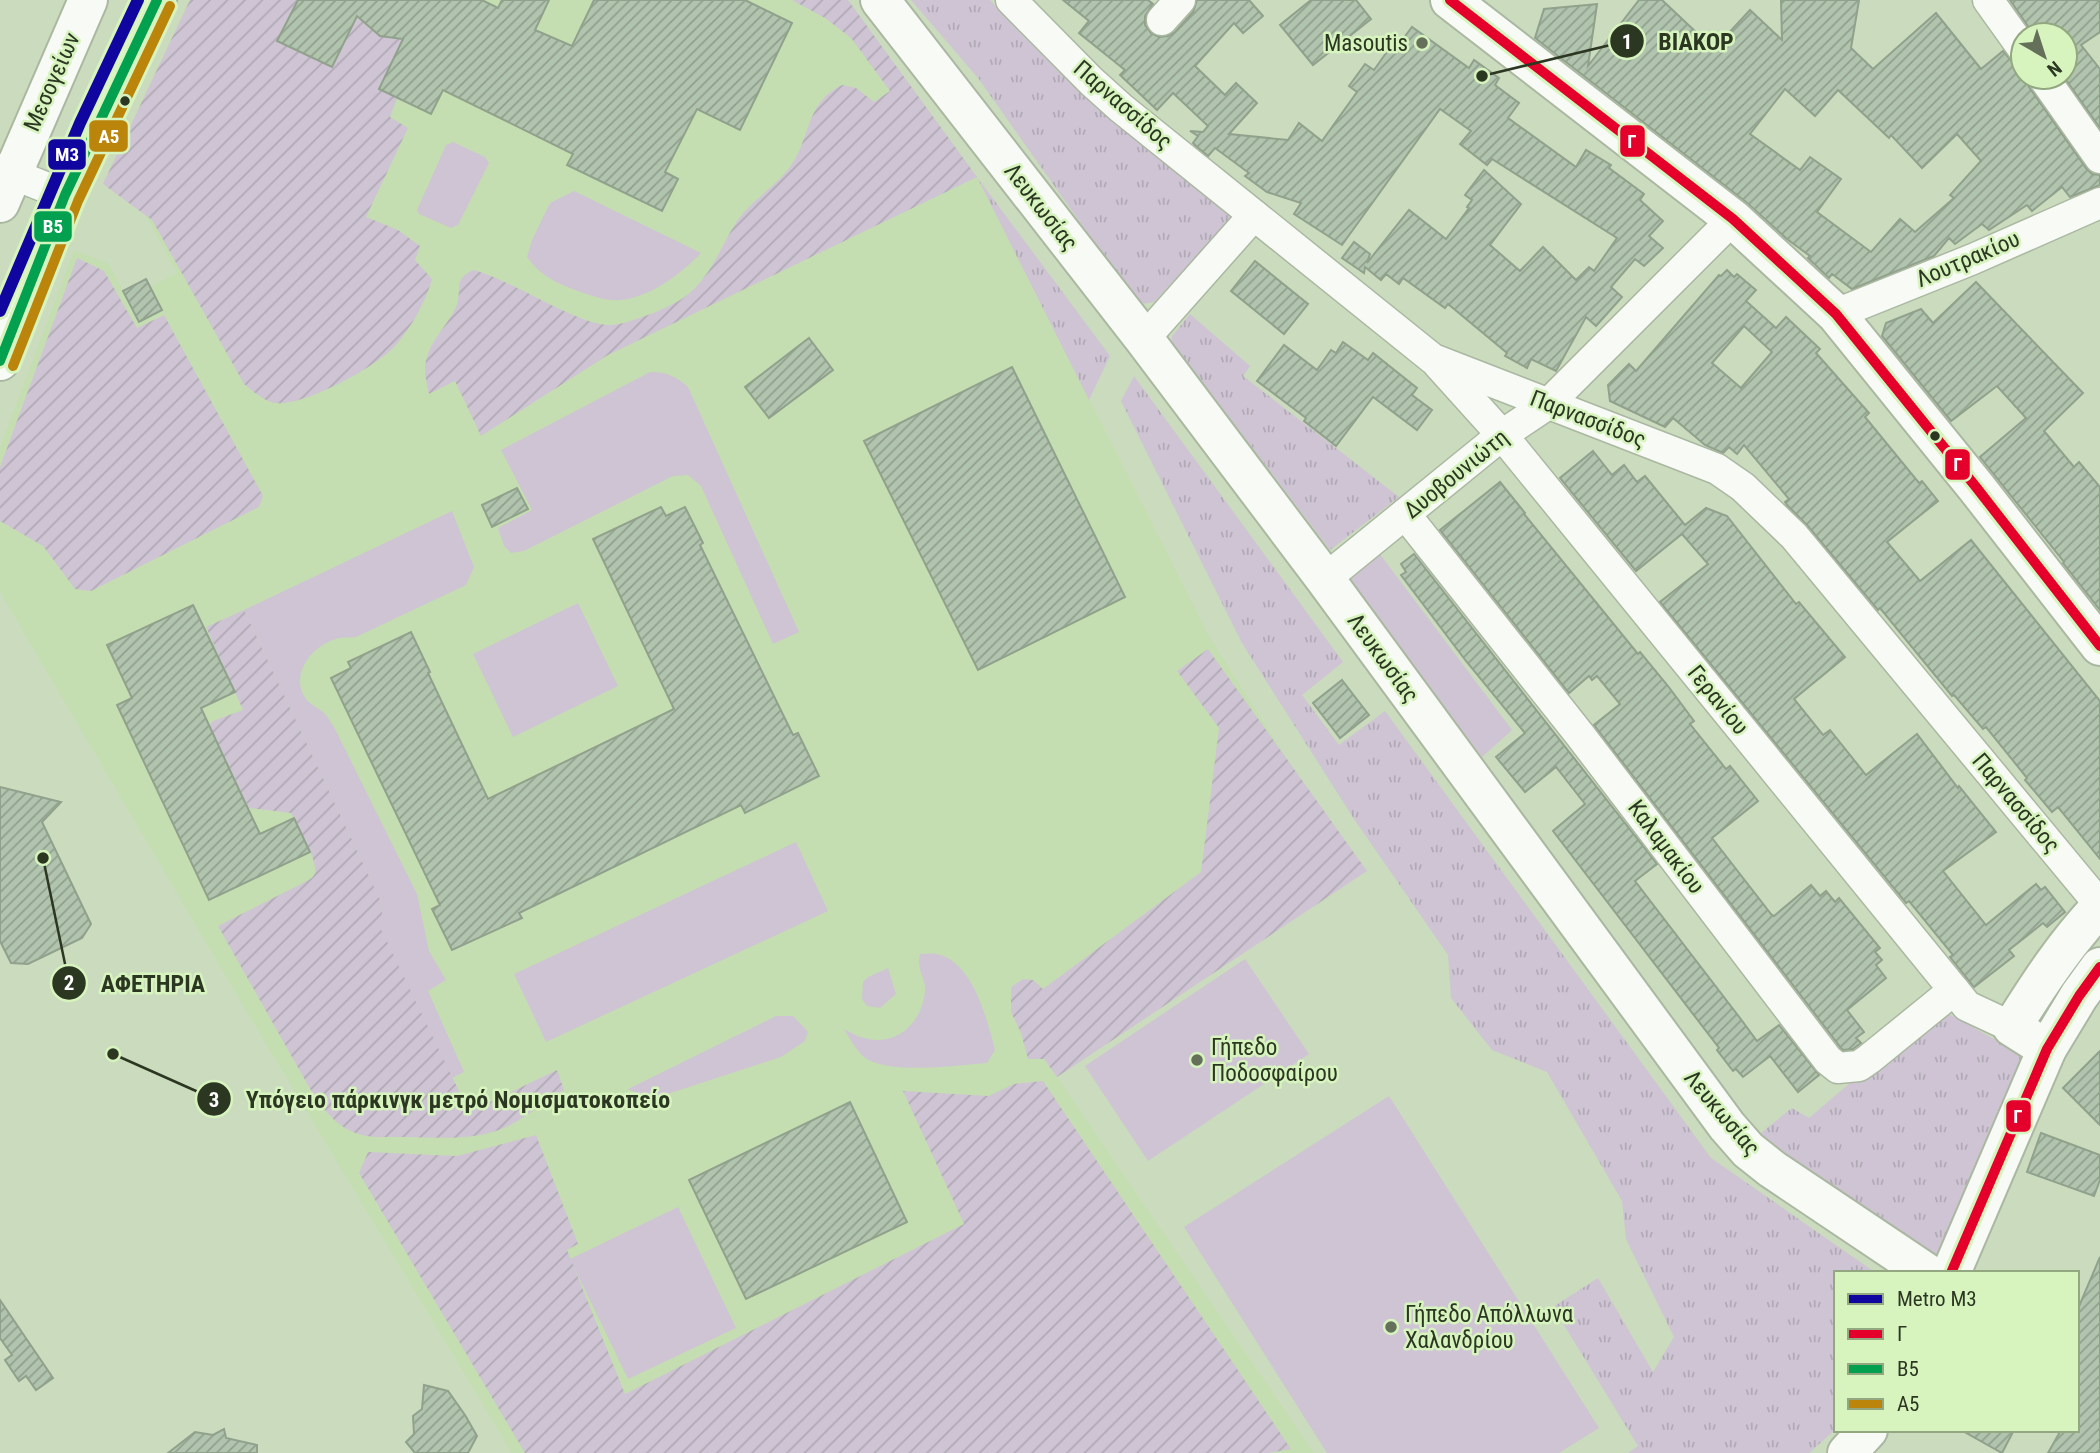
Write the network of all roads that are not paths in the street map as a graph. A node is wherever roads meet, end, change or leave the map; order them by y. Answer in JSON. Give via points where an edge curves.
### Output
{"nodes":[{"id":1,"x":88,"y":0,"type":"edge"},
{"id":2,"x":158,"y":0,"type":"edge"},
{"id":3,"x":880,"y":0,"type":"edge"},
{"id":4,"x":1011,"y":0,"type":"edge"},
{"id":5,"x":1450,"y":0,"type":"edge"},
{"id":6,"x":1988,"y":0,"type":"edge"},
{"id":7,"x":2009,"y":29,"type":"edge"},
{"id":8,"x":2053,"y":91,"type":"edge"},
{"id":9,"x":2100,"y":158,"type":"edge"},
{"id":10,"x":4,"y":182,"type":"edge"},
{"id":11,"x":65,"y":195,"type":"junction"},
{"id":12,"x":2095,"y":213,"type":"edge"},
{"id":13,"x":1254,"y":215,"type":"junction"},
{"id":14,"x":1733,"y":219,"type":"junction"},
{"id":15,"x":1836,"y":314,"type":"junction"},
{"id":16,"x":1144,"y":339,"type":"junction"},
{"id":17,"x":1433,"y":359,"type":"junction"},
{"id":18,"x":0,"y":361,"type":"edge"},
{"id":19,"x":1548,"y":404,"type":"junction"},
{"id":20,"x":1502,"y":435,"type":"junction"},
{"id":21,"x":1405,"y":514,"type":"junction"},
{"id":22,"x":1325,"y":579,"type":"junction"},
{"id":23,"x":2100,"y":646,"type":"edge"},
{"id":24,"x":2100,"y":906,"type":"edge"},
{"id":25,"x":2100,"y":967,"type":"edge"},
{"id":26,"x":1954,"y":990,"type":"junction"},
{"id":27,"x":2012,"y":1027,"type":"junction"},
{"id":28,"x":2047,"y":1049,"type":"junction"},
{"id":29,"x":1924,"y":1271,"type":"edge"},
{"id":30,"x":1952,"y":1271,"type":"edge"},
{"id":31,"x":1866,"y":1432,"type":"edge"},
{"id":32,"x":1847,"y":1453,"type":"edge"}],
"edges":[{"from":1,"to":10,"type":"street","name":"Μεσογείων"},
{"from":2,"to":11,"type":"street"},
{"from":3,"to":16,"type":"street","name":"Λευκωσίας"},
{"from":4,"to":13,"type":"street","name":"Παρνασσίδος","via":[[1121,108]]},
{"from":5,"to":14,"type":"street"},
{"from":6,"to":7,"type":"street"},
{"from":8,"to":9,"type":"street"},
{"from":10,"to":11,"type":"street"},
{"from":11,"to":18,"type":"street"},
{"from":12,"to":15,"type":"street","name":"Λουτρακίου"},
{"from":13,"to":16,"type":"street"},
{"from":13,"to":17,"type":"street","name":"Παρνασσίδος"},
{"from":14,"to":15,"type":"street"},
{"from":14,"to":19,"type":"street","name":"Δυοβουνιώτη"},
{"from":15,"to":23,"type":"street"},
{"from":16,"to":22,"type":"street","name":"Λευκωσίας"},
{"from":17,"to":19,"type":"street","name":"Παρνασσίδος"},
{"from":17,"to":20,"type":"street","name":"Γερανίου"},
{"from":19,"to":20,"type":"street","name":"Δυοβουνιώτη"},
{"from":19,"to":24,"type":"street","name":"Παρνασσίδος","via":[[1717,469],[1743,487],[1794,536]]},
{"from":20,"to":21,"type":"street","name":"Δυοβουνιώτη"},
{"from":20,"to":26,"type":"street","name":"Γερανίου"},
{"from":21,"to":22,"type":"street","name":"Δυοβουνιώτη"},
{"from":21,"to":26,"type":"street","name":"Καλαμακίου","via":[[1828,1060],[1838,1068],[1859,1066]]},
{"from":22,"to":29,"type":"street","name":"Λευκωσίας","via":[[1727,1126],[1772,1169]]},
{"from":24,"to":27,"type":"street","via":[[2048,970]]},
{"from":25,"to":28,"type":"street"},
{"from":26,"to":27,"type":"street","name":"Γερανίου","via":[[1967,1006]]},
{"from":27,"to":28,"type":"street"},
{"from":28,"to":30,"type":"street"},
{"from":31,"to":32,"type":"street"}]}
